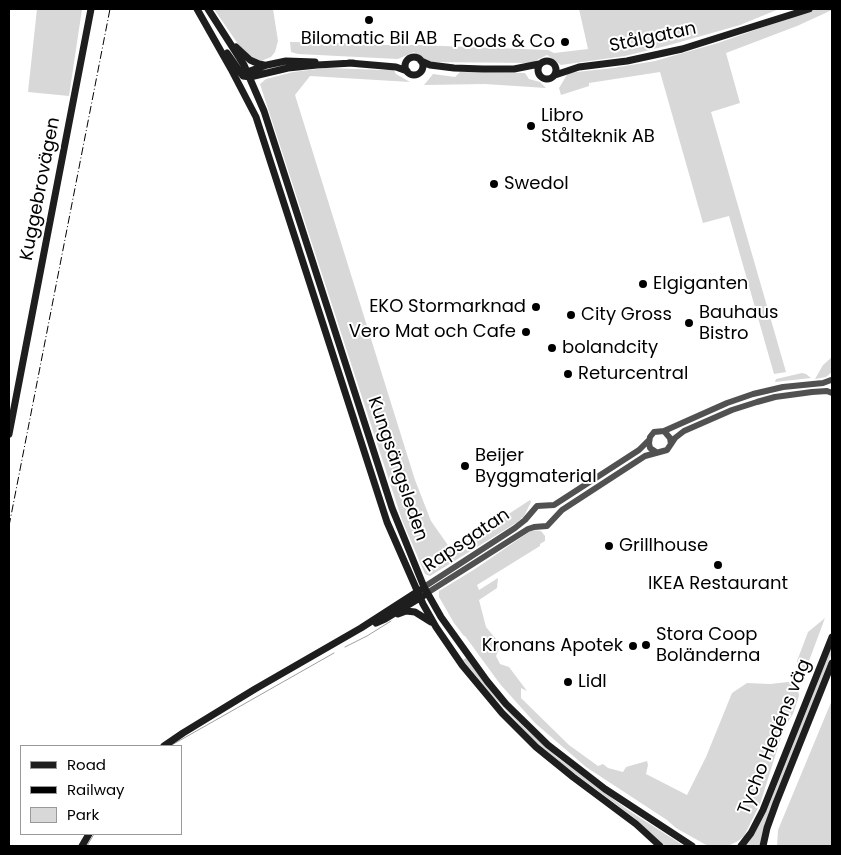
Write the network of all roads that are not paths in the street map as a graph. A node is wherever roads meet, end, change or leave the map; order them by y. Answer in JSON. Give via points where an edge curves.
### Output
{"nodes":[{"id":1,"x":91,"y":9,"type":"edge"},
{"id":2,"x":197,"y":9,"type":"edge"},
{"id":3,"x":208,"y":9,"type":"edge"},
{"id":4,"x":796,"y":9,"type":"edge"},
{"id":5,"x":809,"y":9,"type":"edge"},
{"id":6,"x":760,"y":25,"type":"junction"},
{"id":7,"x":224,"y":33,"type":"junction"},
{"id":8,"x":408,"y":60,"type":"junction"},
{"id":9,"x":421,"y":61,"type":"junction"},
{"id":10,"x":353,"y":63,"type":"junction"},
{"id":11,"x":377,"y":64,"type":"junction"},
{"id":12,"x":539,"y":64,"type":"junction"},
{"id":13,"x":267,"y":65,"type":"junction"},
{"id":14,"x":556,"y":65,"type":"junction"},
{"id":15,"x":579,"y":67,"type":"junction"},
{"id":16,"x":454,"y":68,"type":"junction"},
{"id":17,"x":514,"y":68,"type":"junction"},
{"id":18,"x":407,"y":71,"type":"junction"},
{"id":19,"x":421,"y":72,"type":"junction"},
{"id":20,"x":265,"y":74,"type":"junction"},
{"id":21,"x":539,"y":74,"type":"junction"},
{"id":22,"x":246,"y":75,"type":"junction"},
{"id":23,"x":555,"y":75,"type":"junction"},
{"id":24,"x":240,"y":84,"type":"junction"},
{"id":25,"x":264,"y":111,"type":"junction"},
{"id":26,"x":832,"y":379,"type":"edge"},
{"id":27,"x":832,"y":393,"type":"edge"},
{"id":28,"x":664,"y":431,"type":"junction"},
{"id":29,"x":9,"y":434,"type":"edge"},
{"id":30,"x":649,"y":440,"type":"junction"},
{"id":31,"x":671,"y":444,"type":"junction"},
{"id":32,"x":656,"y":452,"type":"junction"},
{"id":33,"x":545,"y":505,"type":"junction"},
{"id":34,"x":531,"y":513,"type":"junction"},
{"id":35,"x":552,"y":521,"type":"junction"},
{"id":36,"x":538,"y":526,"type":"junction"},
{"id":37,"x":426,"y":590,"type":"junction"},
{"id":38,"x":418,"y":595,"type":"junction"},
{"id":39,"x":385,"y":619,"type":"junction"},
{"id":40,"x":436,"y":627,"type":"junction"},
{"id":41,"x":361,"y":628,"type":"junction"},
{"id":42,"x":832,"y":637,"type":"edge"},
{"id":43,"x":832,"y":663,"type":"edge"},
{"id":44,"x":166,"y":745,"type":"edge"},
{"id":45,"x":88,"y":835,"type":"edge"},
{"id":46,"x":82,"y":846,"type":"edge"},
{"id":47,"x":660,"y":846,"type":"edge"},
{"id":48,"x":692,"y":846,"type":"edge"},
{"id":49,"x":741,"y":846,"type":"edge"},
{"id":50,"x":763,"y":846,"type":"edge"}],
"edges":[{"from":1,"to":29,"type":"main road","name":"Kuggebrovägen"},
{"from":2,"to":22,"type":"main road"},
{"from":2,"to":24,"type":"main road","name":"Kungsängsleden"},
{"from":3,"to":7,"type":"main road","name":"Kungsängsleden"},
{"from":4,"to":6,"type":"main road","name":"Stålgatan"},
{"from":5,"to":6,"type":"main road","name":"Stålgatan"},
{"from":6,"to":15,"type":"main road","name":"Stålgatan","via":[[663,54]]},
{"from":7,"to":13,"type":"main road","via":[[250,60]]},
{"from":7,"to":22,"type":"main road","name":"Kungsängsleden"},
{"from":8,"to":9,"type":"main road"},
{"from":8,"to":11,"type":"main road"},
{"from":8,"to":18,"type":"main road","via":[[405,65]]},
{"from":9,"to":16,"type":"main road"},
{"from":9,"to":19,"type":"main road"},
{"from":10,"to":11,"type":"main road"},
{"from":10,"to":13,"type":"main road","via":[[286,60]]},
{"from":10,"to":20,"type":"main road"},
{"from":11,"to":18,"type":"main road"},
{"from":12,"to":14,"type":"main road","via":[[548,60]]},
{"from":12,"to":17,"type":"main road"},
{"from":12,"to":21,"type":"main road"},
{"from":13,"to":22,"type":"main road"},
{"from":14,"to":15,"type":"main road","name":"Stålgatan"},
{"from":14,"to":23,"type":"main road"},
{"from":15,"to":23,"type":"main road","name":"Stålgatan"},
{"from":16,"to":17,"type":"main road"},
{"from":16,"to":19,"type":"main road"},
{"from":17,"to":21,"type":"main road"},
{"from":18,"to":19,"type":"main road","via":[[413,75]]},
{"from":20,"to":22,"type":"main road"},
{"from":20,"to":25,"type":"main road","via":[[257,83]]},
{"from":21,"to":23,"type":"main road","via":[[548,79]]},
{"from":22,"to":24,"type":"main road"},
{"from":22,"to":25,"type":"main road","name":"Kungsängsleden"},
{"from":24,"to":38,"type":"main road","name":"Kungsängsleden","via":[[256,117],[387,522]]},
{"from":25,"to":37,"type":"main road","name":"Kungsängsleden","via":[[392,508]]},
{"from":26,"to":27,"type":"street"},
{"from":26,"to":28,"type":"street","via":[[753,394]]},
{"from":27,"to":31,"type":"street","via":[[812,392],[757,402],[698,425],[679,435]]},
{"from":28,"to":30,"type":"street","via":[[654,432]]},
{"from":28,"to":31,"type":"street"},
{"from":30,"to":32,"type":"street","via":[[650,448]]},
{"from":30,"to":33,"type":"street","via":[[639,450],[554,505]]},
{"from":31,"to":32,"type":"street","via":[[664,452]]},
{"from":32,"to":35,"type":"street","via":[[562,510]]},
{"from":33,"to":34,"type":"street","via":[[537,506]]},
{"from":33,"to":35,"type":"street","via":[[553,512]]},
{"from":34,"to":36,"type":"street"},
{"from":34,"to":37,"type":"street","name":"Rapsgatan","via":[[515,528]]},
{"from":35,"to":36,"type":"street","via":[[547,526]]},
{"from":36,"to":37,"type":"street","name":"Rapsgatan"},
{"from":37,"to":38,"type":"main road","name":"Rapsgatan"},
{"from":37,"to":48,"type":"main road","name":"Kungsängsleden","via":[[450,633],[528,726],[579,770]]},
{"from":38,"to":39,"type":"main road"},
{"from":38,"to":40,"type":"main road","name":"Kungsängsleden"},
{"from":38,"to":41,"type":"main road"},
{"from":39,"to":40,"type":"main road","via":[[411,612],[421,614]]},
{"from":39,"to":41,"type":"main road"},
{"from":40,"to":47,"type":"main road","name":"Kungsängsleden","via":[[482,690],[536,747]]},
{"from":41,"to":44,"type":"main road"},
{"from":42,"to":49,"type":"main road","name":"Tycho Hedéns väg","via":[[763,810]]},
{"from":43,"to":50,"type":"main road","name":"Tycho Hedéns väg","via":[[773,810]]},
{"from":45,"to":46,"type":"main road"}]}
